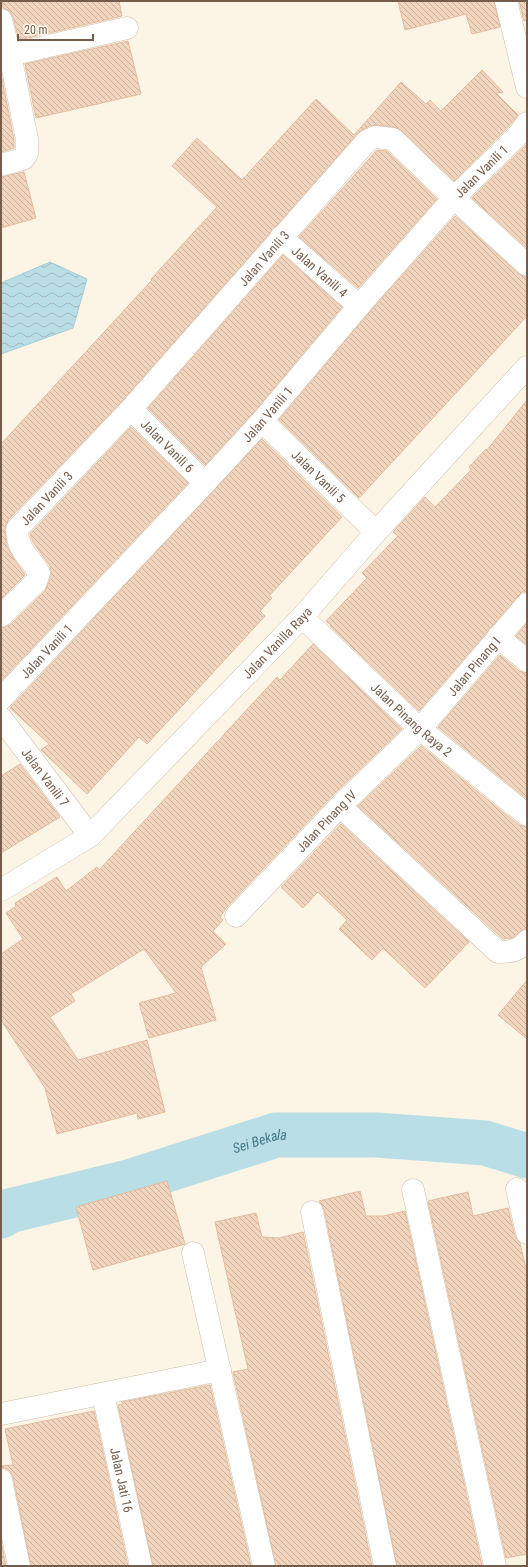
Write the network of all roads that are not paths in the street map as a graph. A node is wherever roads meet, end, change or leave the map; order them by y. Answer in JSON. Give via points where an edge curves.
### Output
{"nodes":[{"id":1,"x":506,"y":1,"type":"edge"},
{"id":2,"x":1,"y":20,"type":"edge"},
{"id":3,"x":127,"y":28,"type":"dead end"},
{"id":4,"x":6,"y":56,"type":"edge"},
{"id":5,"x":527,"y":88,"type":"edge"},
{"id":6,"x":527,"y":124,"type":"edge"},
{"id":7,"x":1,"y":165,"type":"edge"},
{"id":8,"x":454,"y":198,"type":"junction"},
{"id":9,"x":281,"y":237,"type":"junction"},
{"id":10,"x":527,"y":265,"type":"edge"},
{"id":11,"x":359,"y":306,"type":"junction"},
{"id":12,"x":527,"y":367,"type":"edge"},
{"id":13,"x":130,"y":409,"type":"junction"},
{"id":14,"x":262,"y":421,"type":"junction"},
{"id":15,"x":205,"y":483,"type":"junction"},
{"id":16,"x":376,"y":532,"type":"junction"},
{"id":17,"x":527,"y":604,"type":"edge"},
{"id":18,"x":1,"y":616,"type":"edge"},
{"id":19,"x":302,"y":617,"type":"junction"},
{"id":20,"x":498,"y":637,"type":"junction"},
{"id":21,"x":527,"y":662,"type":"edge"},
{"id":22,"x":1,"y":699,"type":"edge"},
{"id":23,"x":1,"y":718,"type":"edge"},
{"id":24,"x":420,"y":729,"type":"junction"},
{"id":25,"x":340,"y":806,"type":"junction"},
{"id":26,"x":527,"y":815,"type":"edge"},
{"id":27,"x":90,"y":836,"type":"junction"},
{"id":28,"x":1,"y":890,"type":"edge"},
{"id":29,"x":236,"y":916,"type":"dead end"},
{"id":30,"x":527,"y":941,"type":"edge"},
{"id":31,"x":517,"y":1189,"type":"dead end"},
{"id":32,"x":413,"y":1190,"type":"dead end"},
{"id":33,"x":312,"y":1212,"type":"dead end"},
{"id":34,"x":527,"y":1233,"type":"edge"},
{"id":35,"x":194,"y":1254,"type":"dead end"},
{"id":36,"x":220,"y":1370,"type":"junction"},
{"id":37,"x":103,"y":1394,"type":"junction"},
{"id":38,"x":1,"y":1414,"type":"edge"},
{"id":39,"x":1,"y":1480,"type":"edge"},
{"id":40,"x":19,"y":1566,"type":"edge"},
{"id":41,"x":141,"y":1566,"type":"edge"},
{"id":42,"x":264,"y":1566,"type":"edge"},
{"id":43,"x":385,"y":1566,"type":"edge"},
{"id":44,"x":495,"y":1566,"type":"edge"}],
"edges":[{"from":1,"to":5,"type":"street"},
{"from":2,"to":4,"type":"street"},
{"from":3,"to":4,"type":"street"},
{"from":4,"to":7,"type":"street","via":[[27,139],[27,154],[23,158]]},
{"from":6,"to":8,"type":"street","name":"Jalan Vanili 1"},
{"from":8,"to":9,"type":"street","name":"Jalan Vanili 3","via":[[393,139],[375,137],[367,141]]},
{"from":8,"to":10,"type":"street","name":"Jalan Vanili 3"},
{"from":8,"to":11,"type":"street","name":"Jalan Vanili 1"},
{"from":9,"to":11,"type":"street","name":"Jalan Vanili 4"},
{"from":9,"to":13,"type":"street","name":"Jalan Vanili 3"},
{"from":11,"to":14,"type":"street","name":"Jalan Vanili 1"},
{"from":12,"to":16,"type":"street","name":"Jalan Vanilla Raya"},
{"from":13,"to":15,"type":"street","name":"Jalan Vanili 6"},
{"from":13,"to":18,"type":"street","name":"Jalan Vanili 3","via":[[17,529],[17,538],[23,552],[39,574],[36,582]]},
{"from":14,"to":15,"type":"street","name":"Jalan Vanili 1"},
{"from":14,"to":16,"type":"street","name":"Jalan Vanili 5"},
{"from":15,"to":22,"type":"street","name":"Jalan Vanili 1"},
{"from":16,"to":19,"type":"street","name":"Jalan Vanilla Raya"},
{"from":17,"to":20,"type":"street","name":"Jalan Pinang I"},
{"from":19,"to":24,"type":"street","name":"Jalan Pinang Raya 2"},
{"from":19,"to":27,"type":"street","name":"Jalan Vanilla Raya"},
{"from":20,"to":21,"type":"street"},
{"from":20,"to":24,"type":"street","name":"Jalan Pinang I"},
{"from":23,"to":27,"type":"street","name":"Jalan Vanili 7"},
{"from":24,"to":25,"type":"street","name":"Jalan Pinang IV"},
{"from":24,"to":26,"type":"street","name":"Jalan Pinang Raya 2"},
{"from":25,"to":29,"type":"street","name":"Jalan Pinang IV"},
{"from":25,"to":30,"type":"street","via":[[498,952],[512,952]]},
{"from":27,"to":28,"type":"street","name":"Jalan Vanilla Raya"},
{"from":31,"to":34,"type":"street"},
{"from":32,"to":44,"type":"street"},
{"from":33,"to":43,"type":"street"},
{"from":35,"to":36,"type":"street"},
{"from":36,"to":37,"type":"street"},
{"from":36,"to":42,"type":"street"},
{"from":37,"to":38,"type":"street"},
{"from":37,"to":41,"type":"street","name":"Jalan Jati 16"},
{"from":39,"to":40,"type":"street"}]}
